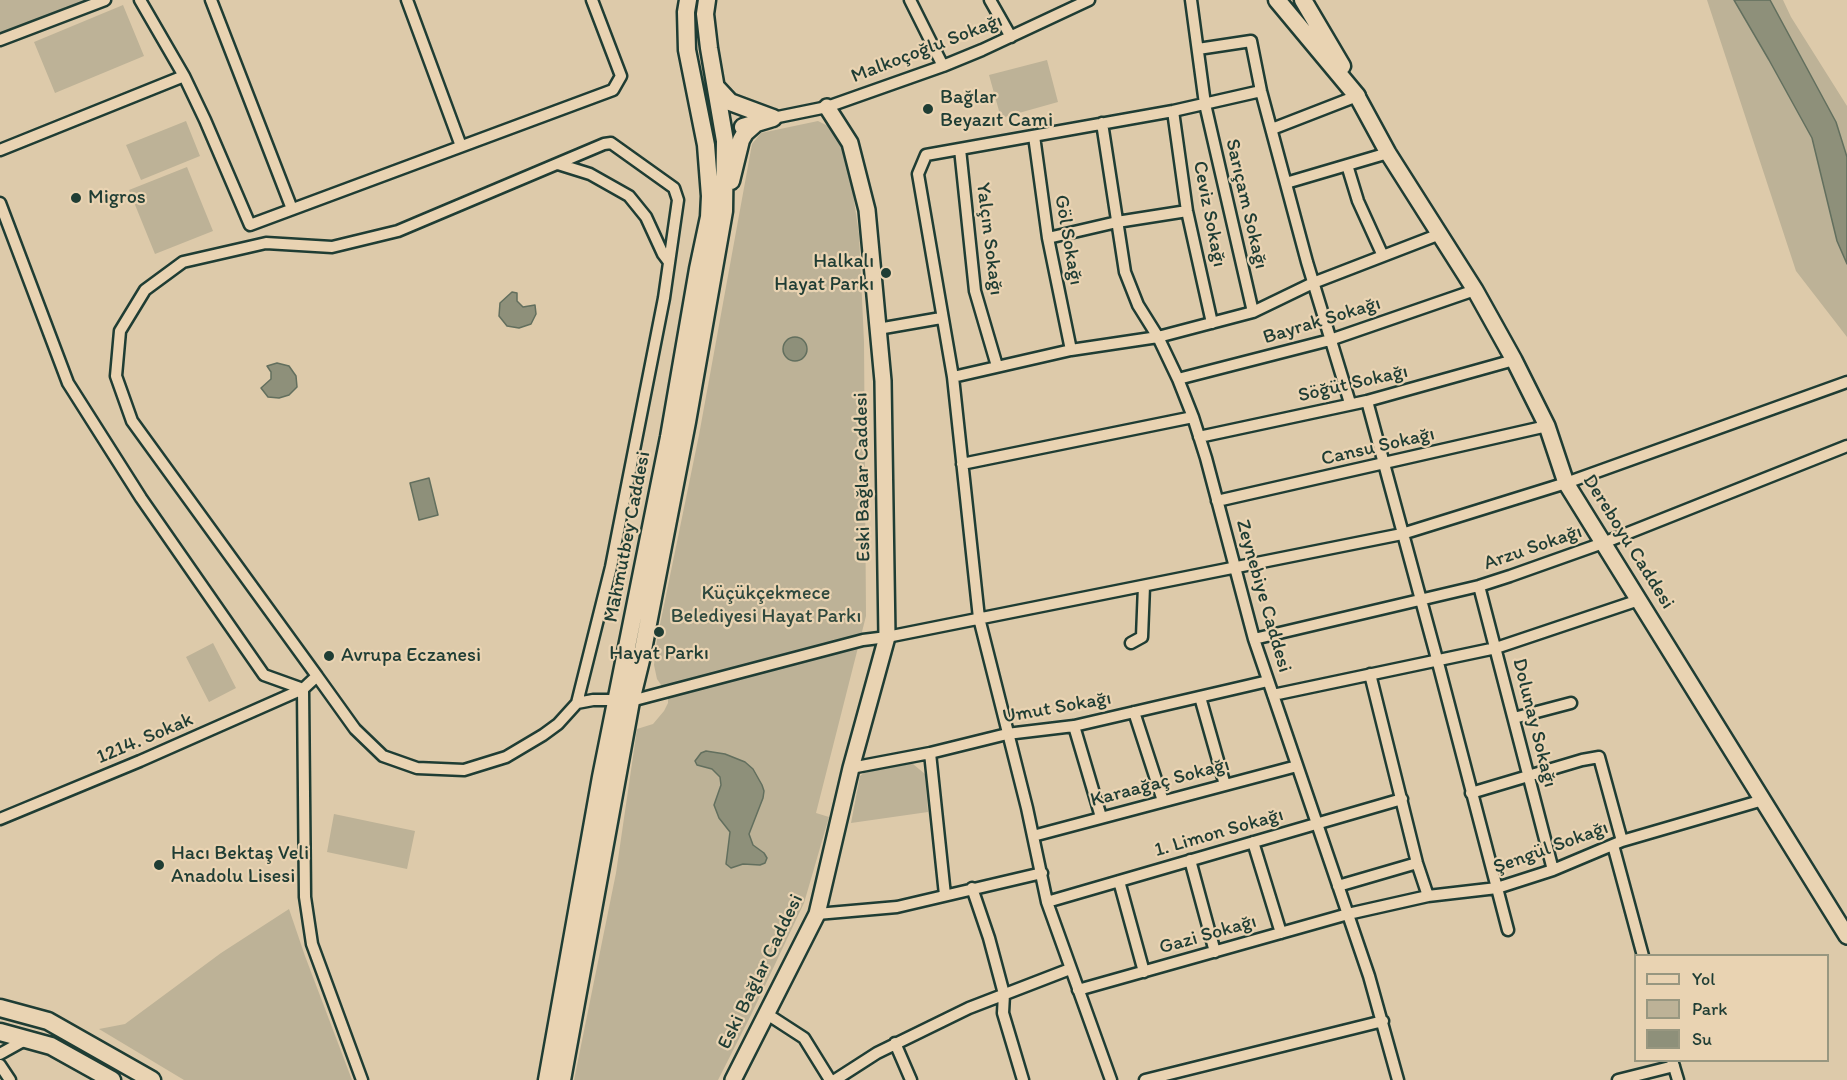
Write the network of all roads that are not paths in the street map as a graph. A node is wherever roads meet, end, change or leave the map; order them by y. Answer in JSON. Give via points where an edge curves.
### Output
{"nodes":[{"id":1,"x":105,"y":0,"type":"edge"},
{"id":2,"x":155,"y":0,"type":"edge"},
{"id":3,"x":211,"y":0,"type":"edge"},
{"id":4,"x":407,"y":0,"type":"edge"},
{"id":5,"x":592,"y":0,"type":"edge"},
{"id":6,"x":688,"y":0,"type":"edge"},
{"id":7,"x":707,"y":0,"type":"edge"},
{"id":8,"x":910,"y":0,"type":"edge"},
{"id":9,"x":990,"y":0,"type":"edge"},
{"id":10,"x":1089,"y":0,"type":"edge"},
{"id":11,"x":1191,"y":0,"type":"edge"},
{"id":12,"x":1277,"y":0,"type":"edge"},
{"id":13,"x":1303,"y":0,"type":"edge"},
{"id":14,"x":141,"y":3,"type":"edge"},
{"id":15,"x":1011,"y":37,"type":"junction"},
{"id":16,"x":0,"y":40,"type":"edge"},
{"id":17,"x":1198,"y":49,"type":"junction"},
{"id":18,"x":944,"y":66,"type":"junction"},
{"id":19,"x":184,"y":76,"type":"junction"},
{"id":20,"x":717,"y":87,"type":"junction"},
{"id":21,"x":1261,"y":91,"type":"junction"},
{"id":22,"x":1358,"y":96,"type":"junction"},
{"id":23,"x":1205,"y":104,"type":"junction"},
{"id":24,"x":827,"y":106,"type":"junction"},
{"id":25,"x":1173,"y":111,"type":"junction"},
{"id":26,"x":773,"y":118,"type":"junction"},
{"id":27,"x":700,"y":123,"type":"junction"},
{"id":28,"x":723,"y":123,"type":"junction"},
{"id":29,"x":1102,"y":123,"type":"junction"},
{"id":30,"x":754,"y":125,"type":"junction"},
{"id":31,"x":1272,"y":129,"type":"junction"},
{"id":32,"x":1034,"y":136,"type":"junction"},
{"id":33,"x":461,"y":146,"type":"junction"},
{"id":34,"x":960,"y":149,"type":"junction"},
{"id":35,"x":0,"y":150,"type":"edge"},
{"id":36,"x":1388,"y":153,"type":"junction"},
{"id":37,"x":558,"y":164,"type":"junction"},
{"id":38,"x":1347,"y":165,"type":"junction"},
{"id":39,"x":1286,"y":183,"type":"junction"},
{"id":40,"x":724,"y":200,"type":"junction"},
{"id":41,"x":0,"y":203,"type":"edge"},
{"id":42,"x":292,"y":209,"type":"junction"},
{"id":43,"x":1187,"y":210,"type":"junction"},
{"id":44,"x":1116,"y":222,"type":"junction"},
{"id":45,"x":1440,"y":234,"type":"junction"},
{"id":46,"x":1048,"y":238,"type":"junction"},
{"id":47,"x":1383,"y":256,"type":"junction"},
{"id":48,"x":669,"y":262,"type":"junction"},
{"id":49,"x":1313,"y":283,"type":"junction"},
{"id":50,"x":1475,"y":290,"type":"junction"},
{"id":51,"x":1253,"y":312,"type":"junction"},
{"id":52,"x":941,"y":318,"type":"junction"},
{"id":53,"x":1212,"y":323,"type":"junction"},
{"id":54,"x":878,"y":329,"type":"junction"},
{"id":55,"x":1158,"y":337,"type":"junction"},
{"id":56,"x":1330,"y":340,"type":"junction"},
{"id":57,"x":1071,"y":350,"type":"junction"},
{"id":58,"x":1514,"y":360,"type":"junction"},
{"id":59,"x":997,"y":366,"type":"junction"},
{"id":60,"x":953,"y":377,"type":"junction"},
{"id":61,"x":1178,"y":379,"type":"junction"},
{"id":62,"x":1847,"y":382,"type":"edge"},
{"id":63,"x":1367,"y":401,"type":"junction"},
{"id":64,"x":1350,"y":403,"type":"junction"},
{"id":65,"x":1192,"y":417,"type":"junction"},
{"id":66,"x":1547,"y":426,"type":"junction"},
{"id":67,"x":1199,"y":438,"type":"junction"},
{"id":68,"x":1847,"y":446,"type":"edge"},
{"id":69,"x":962,"y":464,"type":"junction"},
{"id":70,"x":1383,"y":465,"type":"junction"},
{"id":71,"x":1566,"y":483,"type":"junction"},
{"id":72,"x":1217,"y":501,"type":"junction"},
{"id":73,"x":1402,"y":534,"type":"junction"},
{"id":74,"x":1603,"y":543,"type":"junction"},
{"id":75,"x":1234,"y":568,"type":"junction"},
{"id":76,"x":1144,"y":586,"type":"junction"},
{"id":77,"x":1479,"y":586,"type":"junction"},
{"id":78,"x":1420,"y":600,"type":"junction"},
{"id":79,"x":1640,"y":600,"type":"junction"},
{"id":80,"x":979,"y":618,"type":"junction"},
{"id":81,"x":887,"y":637,"type":"junction"},
{"id":82,"x":1254,"y":639,"type":"junction"},
{"id":83,"x":1131,"y":643,"type":"dead end"},
{"id":84,"x":1496,"y":648,"type":"junction"},
{"id":85,"x":1437,"y":658,"type":"junction"},
{"id":86,"x":1370,"y":674,"type":"junction"},
{"id":87,"x":316,"y":676,"type":"junction"},
{"id":88,"x":1268,"y":681,"type":"junction"},
{"id":89,"x":303,"y":689,"type":"junction"},
{"id":90,"x":1273,"y":694,"type":"junction"},
{"id":91,"x":1200,"y":697,"type":"junction"},
{"id":92,"x":624,"y":700,"type":"junction"},
{"id":93,"x":577,"y":703,"type":"junction"},
{"id":94,"x":1571,"y":703,"type":"dead end"},
{"id":95,"x":1134,"y":712,"type":"junction"},
{"id":96,"x":1514,"y":718,"type":"junction"},
{"id":97,"x":1074,"y":726,"type":"junction"},
{"id":98,"x":1007,"y":734,"type":"junction"},
{"id":99,"x":930,"y":753,"type":"junction"},
{"id":100,"x":1297,"y":766,"type":"junction"},
{"id":101,"x":851,"y":768,"type":"junction"},
{"id":102,"x":1529,"y":776,"type":"junction"},
{"id":103,"x":1225,"y":785,"type":"junction"},
{"id":104,"x":1471,"y":793,"type":"junction"},
{"id":105,"x":1402,"y":799,"type":"junction"},
{"id":106,"x":1762,"y":800,"type":"junction"},
{"id":107,"x":1162,"y":801,"type":"junction"},
{"id":108,"x":1101,"y":817,"type":"junction"},
{"id":109,"x":0,"y":819,"type":"edge"},
{"id":110,"x":1317,"y":823,"type":"junction"},
{"id":111,"x":1033,"y":836,"type":"junction"},
{"id":112,"x":1253,"y":842,"type":"junction"},
{"id":113,"x":1618,"y":843,"type":"junction"},
{"id":114,"x":1190,"y":860,"type":"junction"},
{"id":115,"x":1417,"y":862,"type":"junction"},
{"id":116,"x":1553,"y":870,"type":"junction"},
{"id":117,"x":1042,"y":873,"type":"junction"},
{"id":118,"x":1119,"y":881,"type":"junction"},
{"id":119,"x":1338,"y":886,"type":"junction"},
{"id":120,"x":972,"y":888,"type":"junction"},
{"id":121,"x":1497,"y":888,"type":"junction"},
{"id":122,"x":945,"y":895,"type":"junction"},
{"id":123,"x":1428,"y":896,"type":"junction"},
{"id":124,"x":1047,"y":902,"type":"junction"},
{"id":125,"x":817,"y":914,"type":"junction"},
{"id":126,"x":1348,"y":914,"type":"junction"},
{"id":127,"x":1508,"y":930,"type":"dead end"},
{"id":128,"x":1281,"y":933,"type":"junction"},
{"id":129,"x":1847,"y":936,"type":"edge"},
{"id":130,"x":1215,"y":952,"type":"junction"},
{"id":131,"x":1643,"y":954,"type":"edge"},
{"id":132,"x":1070,"y":969,"type":"junction"},
{"id":133,"x":1144,"y":972,"type":"junction"},
{"id":134,"x":1078,"y":990,"type":"junction"},
{"id":135,"x":1004,"y":994,"type":"junction"},
{"id":136,"x":0,"y":1008,"type":"edge"},
{"id":137,"x":767,"y":1014,"type":"junction"},
{"id":138,"x":1383,"y":1021,"type":"junction"},
{"id":139,"x":0,"y":1032,"type":"edge"},
{"id":140,"x":27,"y":1039,"type":"junction"},
{"id":141,"x":895,"y":1043,"type":"junction"},
{"id":142,"x":0,"y":1054,"type":"edge"},
{"id":143,"x":1673,"y":1063,"type":"edge"},
{"id":144,"x":85,"y":1064,"type":"junction"},
{"id":145,"x":0,"y":1065,"type":"edge"},
{"id":146,"x":10,"y":1080,"type":"edge"},
{"id":147,"x":95,"y":1080,"type":"edge"},
{"id":148,"x":112,"y":1080,"type":"edge"},
{"id":149,"x":152,"y":1080,"type":"edge"},
{"id":150,"x":362,"y":1080,"type":"edge"},
{"id":151,"x":547,"y":1080,"type":"edge"},
{"id":152,"x":562,"y":1080,"type":"edge"},
{"id":153,"x":733,"y":1080,"type":"edge"},
{"id":154,"x":830,"y":1080,"type":"edge"},
{"id":155,"x":835,"y":1080,"type":"edge"},
{"id":156,"x":911,"y":1080,"type":"edge"},
{"id":157,"x":1023,"y":1080,"type":"edge"},
{"id":158,"x":1111,"y":1080,"type":"edge"},
{"id":159,"x":1145,"y":1080,"type":"edge"},
{"id":160,"x":1398,"y":1080,"type":"edge"},
{"id":161,"x":1618,"y":1080,"type":"edge"},
{"id":162,"x":1678,"y":1080,"type":"edge"}],
"edges":[{"from":1,"to":16,"type":"street"},
{"from":2,"to":14,"type":"street"},
{"from":3,"to":42,"type":"street"},
{"from":4,"to":33,"type":"street"},
{"from":5,"to":33,"type":"street","via":[[621,76],[613,90]]},
{"from":6,"to":27,"type":"main road","name":"Mahmutbey Caddesi","via":[[687,50]]},
{"from":7,"to":20,"type":"main road","name":"Mahmutbey Caddesi","via":[[705,14]]},
{"from":8,"to":18,"type":"street"},
{"from":9,"to":15,"type":"street"},
{"from":10,"to":15,"type":"street","name":"Malkoçoğlu Sokağı"},
{"from":11,"to":17,"type":"street"},
{"from":12,"to":22,"type":"main road"},
{"from":13,"to":22,"type":"main road"},
{"from":14,"to":19,"type":"street"},
{"from":15,"to":18,"type":"street","name":"Malkoçoğlu Sokağı"},
{"from":17,"to":21,"type":"street","via":[[1251,40]]},
{"from":17,"to":23,"type":"street"},
{"from":18,"to":24,"type":"street","name":"Malkoçoğlu Sokağı"},
{"from":19,"to":35,"type":"street"},
{"from":19,"to":42,"type":"street","via":[[250,225]]},
{"from":20,"to":26,"type":"main road","via":[[730,102]]},
{"from":20,"to":28,"type":"main road","name":"Mahmutbey Caddesi"},
{"from":21,"to":23,"type":"street"},
{"from":21,"to":31,"type":"street"},
{"from":22,"to":31,"type":"street"},
{"from":22,"to":36,"type":"main road","name":"Dereboyu Caddesi"},
{"from":23,"to":25,"type":"street"},
{"from":23,"to":51,"type":"street","name":"Sarıçam Sokağı"},
{"from":24,"to":26,"type":"street","name":"Malkoçoğlu Sokağı"},
{"from":24,"to":54,"type":"main road","name":"Eski Bağlar Caddesi","via":[[850,143],[867,210]]},
{"from":25,"to":29,"type":"street"},
{"from":25,"to":43,"type":"street","name":"Ceviz Sokağı"},
{"from":26,"to":28,"type":"main road"},
{"from":26,"to":30,"type":"main road"},
{"from":27,"to":28,"type":"main road"},
{"from":27,"to":92,"type":"main road","name":"Mahmutbey Caddesi","via":[[708,168],[709,218]]},
{"from":28,"to":30,"type":"main road"},
{"from":28,"to":40,"type":"main road","name":"Mahmutbey Caddesi"},
{"from":29,"to":32,"type":"street"},
{"from":29,"to":44,"type":"street","name":"Zeynebiye Caddesi"},
{"from":30,"to":40,"type":"main road","via":[[741,140]]},
{"from":31,"to":39,"type":"street"},
{"from":32,"to":34,"type":"street"},
{"from":32,"to":46,"type":"street","name":"Göl Sokağı"},
{"from":33,"to":42,"type":"street"},
{"from":34,"to":52,"type":"street","via":[[926,155],[918,174]]},
{"from":34,"to":59,"type":"street","name":"Yalçın Sokağı","via":[[975,291]]},
{"from":36,"to":38,"type":"street"},
{"from":36,"to":45,"type":"main road","name":"Dereboyu Caddesi"},
{"from":37,"to":48,"type":"street","via":[[590,174],[629,196],[646,217]]},
{"from":37,"to":48,"type":"street","via":[[610,143],[674,188],[678,200]]},
{"from":37,"to":87,"type":"street","via":[[398,231],[332,247],[266,243],[183,262],[145,290],[120,331],[116,376],[132,420]]},
{"from":38,"to":39,"type":"street"},
{"from":38,"to":47,"type":"street","via":[[1358,201]]},
{"from":39,"to":49,"type":"street"},
{"from":40,"to":92,"type":"main road","name":"Mahmutbey Caddesi","via":[[687,422],[641,660]]},
{"from":41,"to":89,"type":"street","via":[[68,383],[93,425],[264,675]]},
{"from":43,"to":44,"type":"street"},
{"from":43,"to":53,"type":"street","name":"Ceviz Sokağı"},
{"from":44,"to":46,"type":"street"},
{"from":44,"to":55,"type":"street","name":"Zeynebiye Caddesi","via":[[1125,272],[1138,305]]},
{"from":45,"to":47,"type":"street"},
{"from":45,"to":50,"type":"main road","name":"Dereboyu Caddesi"},
{"from":46,"to":57,"type":"street","name":"Göl Sokağı"},
{"from":47,"to":49,"type":"street"},
{"from":48,"to":93,"type":"street","via":[[611,567]]},
{"from":49,"to":51,"type":"street"},
{"from":49,"to":56,"type":"street"},
{"from":50,"to":56,"type":"street","name":"Bayrak Sokağı"},
{"from":50,"to":58,"type":"main road","name":"Dereboyu Caddesi"},
{"from":51,"to":53,"type":"street"},
{"from":52,"to":54,"type":"street"},
{"from":52,"to":60,"type":"street"},
{"from":53,"to":55,"type":"street"},
{"from":54,"to":81,"type":"main road","name":"Eski Bağlar Caddesi","via":[[883,381]]},
{"from":55,"to":57,"type":"street"},
{"from":55,"to":61,"type":"street","name":"Zeynebiye Caddesi"},
{"from":56,"to":61,"type":"street","name":"Bayrak Sokağı"},
{"from":56,"to":64,"type":"street"},
{"from":57,"to":59,"type":"street"},
{"from":58,"to":63,"type":"street","name":"Söğüt Sokağı"},
{"from":58,"to":66,"type":"main road","name":"Dereboyu Caddesi"},
{"from":59,"to":60,"type":"street"},
{"from":60,"to":69,"type":"street"},
{"from":61,"to":65,"type":"street","name":"Zeynebiye Caddesi"},
{"from":62,"to":71,"type":"street"},
{"from":63,"to":64,"type":"street","name":"Söğüt Sokağı"},
{"from":63,"to":70,"type":"street"},
{"from":64,"to":67,"type":"street","name":"Söğüt Sokağı"},
{"from":65,"to":67,"type":"street","name":"Zeynebiye Caddesi"},
{"from":65,"to":69,"type":"street"},
{"from":66,"to":70,"type":"street","name":"Cansu Sokağı"},
{"from":66,"to":71,"type":"main road","name":"Dereboyu Caddesi"},
{"from":67,"to":72,"type":"street","name":"Zeynebiye Caddesi"},
{"from":68,"to":74,"type":"street","name":"Arzu Sokağı"},
{"from":69,"to":80,"type":"street"},
{"from":70,"to":72,"type":"street","name":"Cansu Sokağı"},
{"from":70,"to":73,"type":"street"},
{"from":71,"to":73,"type":"street"},
{"from":71,"to":74,"type":"main road","name":"Dereboyu Caddesi"},
{"from":72,"to":75,"type":"street","name":"Zeynebiye Caddesi"},
{"from":73,"to":75,"type":"street"},
{"from":73,"to":78,"type":"street"},
{"from":74,"to":77,"type":"street","name":"Arzu Sokağı"},
{"from":74,"to":79,"type":"main road","name":"Dereboyu Caddesi"},
{"from":75,"to":76,"type":"street"},
{"from":75,"to":82,"type":"street","name":"Zeynebiye Caddesi"},
{"from":76,"to":80,"type":"street"},
{"from":76,"to":83,"type":"street","via":[[1142,637]]},
{"from":77,"to":78,"type":"street","name":"Arzu Sokağı"},
{"from":77,"to":84,"type":"street","name":"Dolunay Sokağı"},
{"from":78,"to":82,"type":"street","name":"Arzu Sokağı"},
{"from":78,"to":85,"type":"street"},
{"from":79,"to":84,"type":"street"},
{"from":79,"to":106,"type":"main road","name":"Dereboyu Caddesi"},
{"from":80,"to":81,"type":"street"},
{"from":80,"to":98,"type":"street"},
{"from":81,"to":92,"type":"street"},
{"from":81,"to":101,"type":"main road","name":"Eski Bağlar Caddesi"},
{"from":82,"to":88,"type":"street","name":"Zeynebiye Caddesi"},
{"from":84,"to":85,"type":"street"},
{"from":84,"to":96,"type":"street","name":"Dolunay Sokağı"},
{"from":85,"to":86,"type":"street"},
{"from":85,"to":104,"type":"street"},
{"from":86,"to":90,"type":"street"},
{"from":86,"to":105,"type":"street"},
{"from":87,"to":89,"type":"street"},
{"from":87,"to":93,"type":"street","via":[[355,729],[383,756],[417,768],[464,770],[506,757],[558,724]]},
{"from":88,"to":90,"type":"street","name":"Zeynebiye Caddesi"},
{"from":88,"to":91,"type":"street","name":"Umut Sokağı"},
{"from":89,"to":109,"type":"street","name":"1214. Sokak"},
{"from":89,"to":150,"type":"street","via":[[305,897],[310,935]]},
{"from":90,"to":100,"type":"street","name":"Zeynebiye Caddesi"},
{"from":91,"to":95,"type":"street","name":"Umut Sokağı"},
{"from":91,"to":103,"type":"street"},
{"from":92,"to":93,"type":"street"},
{"from":92,"to":151,"type":"main road","name":"Mahmutbey Caddesi","via":[[601,777]]},
{"from":92,"to":152,"type":"main road","name":"Mahmutbey Caddesi"},
{"from":94,"to":96,"type":"street"},
{"from":95,"to":97,"type":"street","name":"Umut Sokağı"},
{"from":95,"to":107,"type":"street"},
{"from":96,"to":102,"type":"street","name":"Dolunay Sokağı"},
{"from":97,"to":98,"type":"street","name":"Umut Sokağı"},
{"from":97,"to":108,"type":"street"},
{"from":98,"to":99,"type":"street","name":"Umut Sokağı"},
{"from":98,"to":111,"type":"street"},
{"from":99,"to":101,"type":"street","name":"Umut Sokağı"},
{"from":99,"to":122,"type":"street"},
{"from":100,"to":103,"type":"street","name":"Karaağaç Sokağı"},
{"from":100,"to":110,"type":"street","name":"Zeynebiye Caddesi"},
{"from":101,"to":125,"type":"main road","name":"Eski Bağlar Caddesi"},
{"from":102,"to":104,"type":"street"},
{"from":102,"to":113,"type":"street","via":[[1599,757]]},
{"from":102,"to":116,"type":"street","name":"Dolunay Sokağı"},
{"from":103,"to":107,"type":"street","name":"Karaağaç Sokağı"},
{"from":104,"to":121,"type":"street"},
{"from":105,"to":110,"type":"street","name":"1. Limon Sokağı"},
{"from":105,"to":115,"type":"street"},
{"from":106,"to":113,"type":"street","name":"Şengül Sokağı"},
{"from":106,"to":129,"type":"main road","name":"Dereboyu Caddesi"},
{"from":107,"to":108,"type":"street","name":"Karaağaç Sokağı"},
{"from":108,"to":111,"type":"street","name":"Karaağaç Sokağı"},
{"from":110,"to":112,"type":"street","name":"1. Limon Sokağı"},
{"from":110,"to":119,"type":"street","name":"Zeynebiye Caddesi"},
{"from":111,"to":117,"type":"street"},
{"from":112,"to":114,"type":"street","name":"1. Limon Sokağı"},
{"from":112,"to":128,"type":"street"},
{"from":113,"to":116,"type":"street","name":"Şengül Sokağı"},
{"from":113,"to":131,"type":"street"},
{"from":114,"to":118,"type":"street","name":"1. Limon Sokağı"},
{"from":114,"to":130,"type":"street"},
{"from":115,"to":119,"type":"street"},
{"from":115,"to":123,"type":"street"},
{"from":116,"to":121,"type":"street","name":"Şengül Sokağı"},
{"from":117,"to":120,"type":"street"},
{"from":117,"to":124,"type":"street"},
{"from":118,"to":124,"type":"street","name":"1. Limon Sokağı"},
{"from":118,"to":133,"type":"street"},
{"from":119,"to":126,"type":"street","name":"Zeynebiye Caddesi"},
{"from":120,"to":122,"type":"street"},
{"from":120,"to":135,"type":"street"},
{"from":121,"to":123,"type":"street","name":"Şengül Sokağı"},
{"from":121,"to":127,"type":"street"},
{"from":122,"to":125,"type":"street","via":[[897,907]]},
{"from":123,"to":126,"type":"street","name":"Şengül Sokağı"},
{"from":124,"to":132,"type":"street"},
{"from":125,"to":137,"type":"main road","name":"Eski Bağlar Caddesi"},
{"from":126,"to":128,"type":"street","name":"Gazi Sokağı"},
{"from":126,"to":138,"type":"street","name":"Zeynebiye Caddesi"},
{"from":128,"to":130,"type":"street","name":"Gazi Sokağı"},
{"from":130,"to":133,"type":"street","name":"Gazi Sokağı"},
{"from":132,"to":134,"type":"street"},
{"from":132,"to":135,"type":"street"},
{"from":133,"to":134,"type":"street","name":"Gazi Sokağı"},
{"from":134,"to":158,"type":"street"},
{"from":135,"to":141,"type":"street"},
{"from":135,"to":157,"type":"street","via":[[1003,1014]]},
{"from":136,"to":149,"type":"main road","via":[[48,1021]]},
{"from":137,"to":153,"type":"main road","name":"Eski Bağlar Caddesi"},
{"from":137,"to":154,"type":"street","via":[[804,1038]]},
{"from":138,"to":159,"type":"street"},
{"from":138,"to":160,"type":"street","name":"Zeynebiye Caddesi"},
{"from":139,"to":140,"type":"main road"},
{"from":140,"to":142,"type":"street"},
{"from":140,"to":144,"type":"main road","via":[[51,1046]]},
{"from":141,"to":155,"type":"street"},
{"from":141,"to":156,"type":"street"},
{"from":143,"to":161,"type":"street"},
{"from":143,"to":162,"type":"street"},
{"from":144,"to":147,"type":"street"},
{"from":144,"to":148,"type":"main road"},
{"from":145,"to":146,"type":"street"}]}
